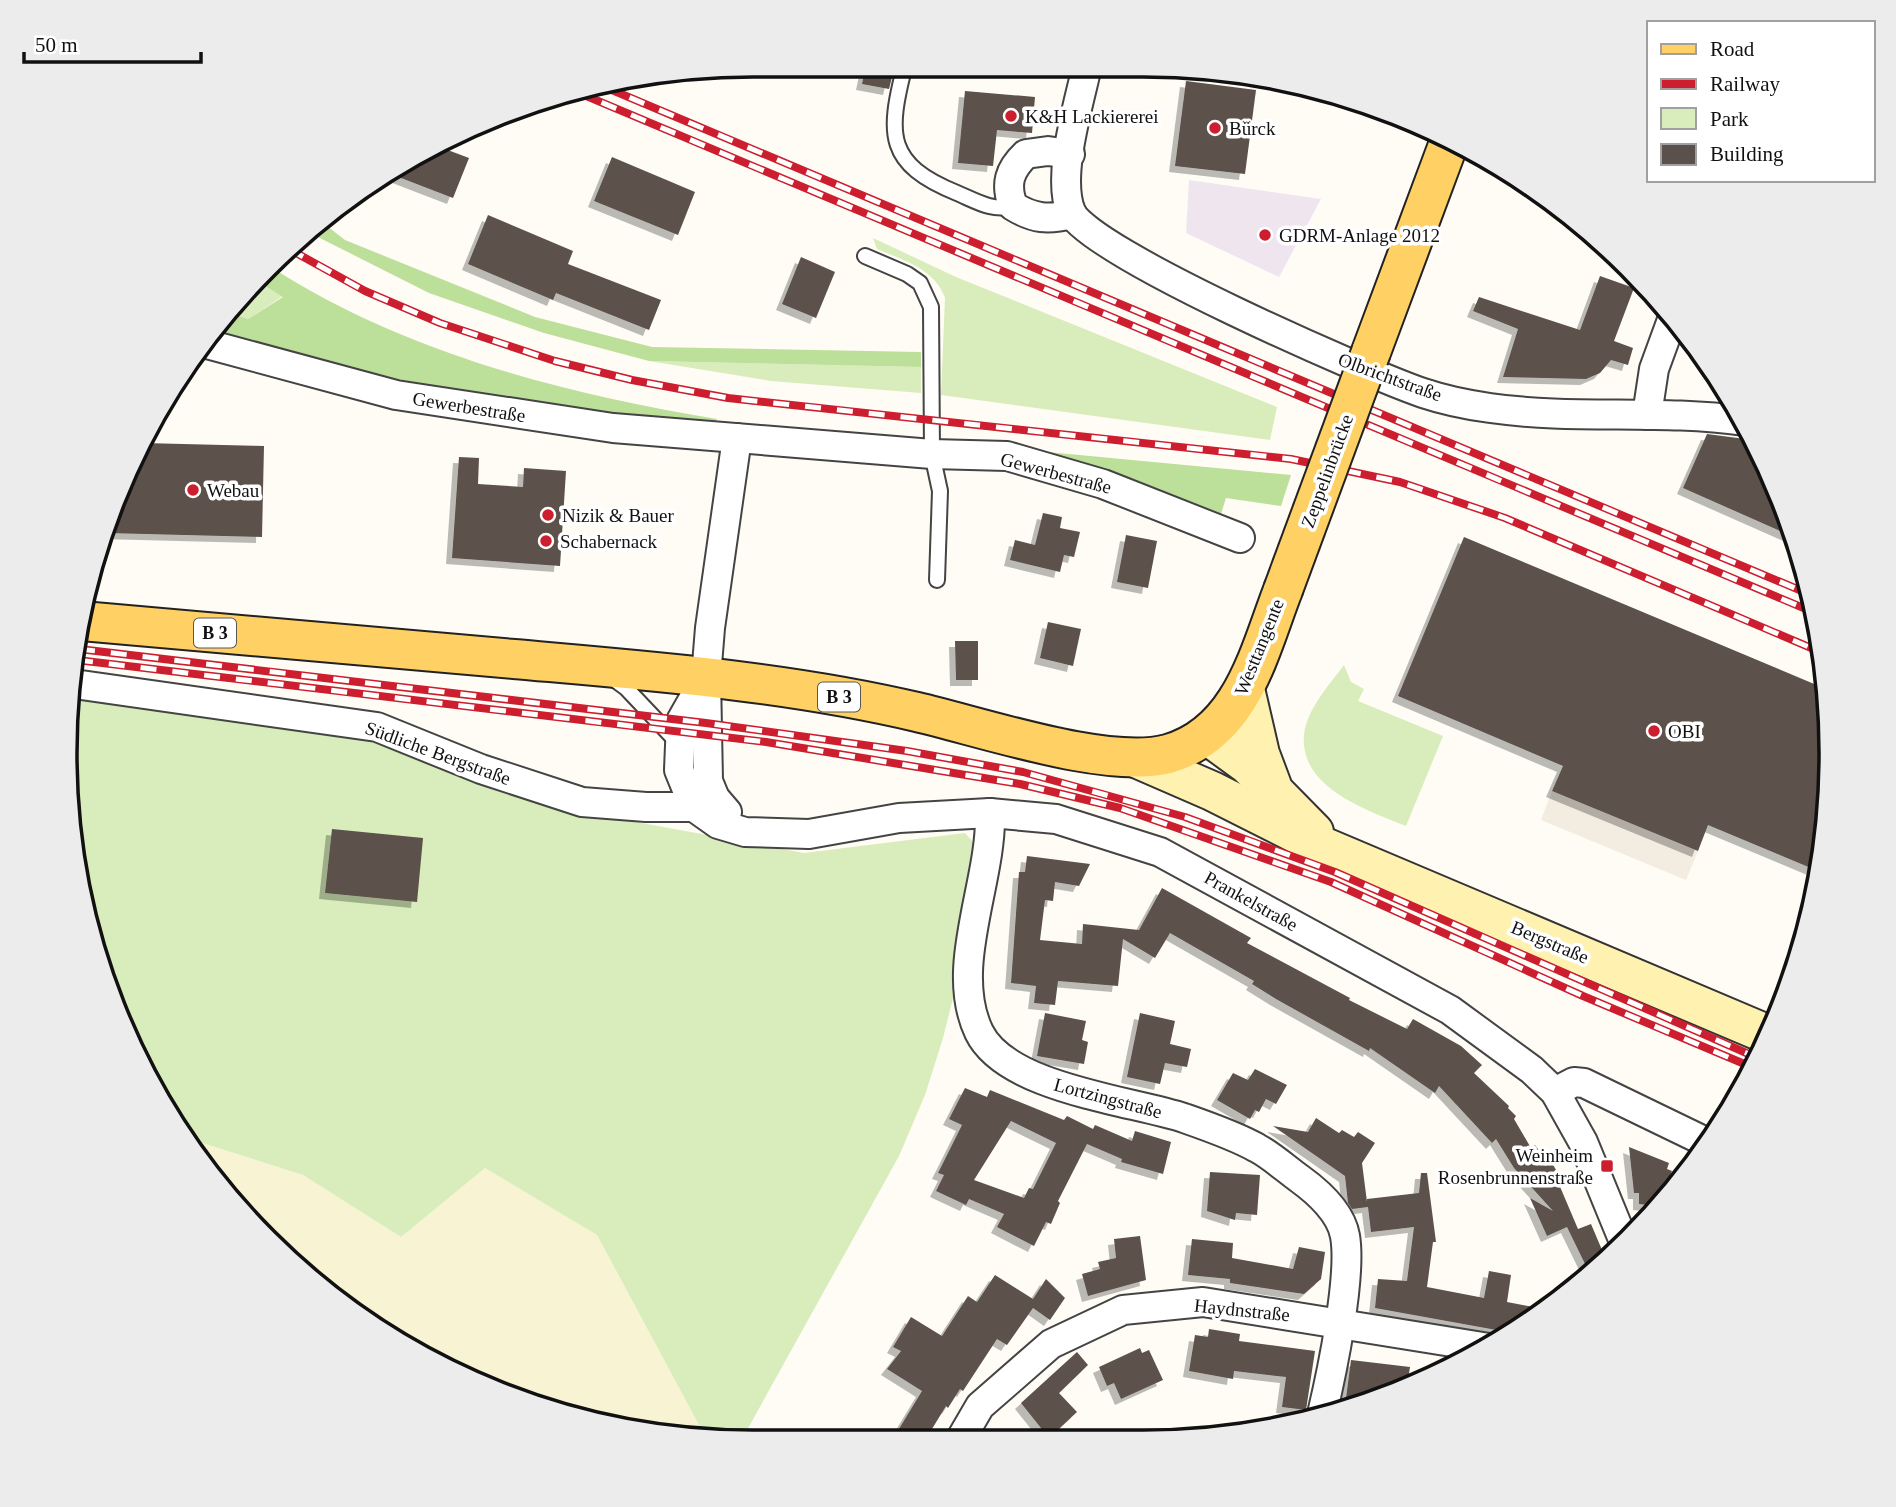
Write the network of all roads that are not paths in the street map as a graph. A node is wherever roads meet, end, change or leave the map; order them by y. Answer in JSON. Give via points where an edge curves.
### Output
{"nodes":[{"id":1,"x":902,"y":77,"type":"edge"},
{"id":2,"x":1085,"y":77,"type":"edge"},
{"id":3,"x":1446,"y":149,"type":"edge"},
{"id":4,"x":1070,"y":154,"type":"junction"},
{"id":5,"x":1013,"y":206,"type":"junction"},
{"id":6,"x":1072,"y":214,"type":"junction"},
{"id":7,"x":865,"y":256,"type":"dead end"},
{"id":8,"x":1669,"y":329,"type":"edge"},
{"id":9,"x":214,"y":346,"type":"edge"},
{"id":10,"x":1647,"y":415,"type":"junction"},
{"id":11,"x":1731,"y":420,"type":"edge"},
{"id":12,"x":737,"y":438,"type":"junction"},
{"id":13,"x":932,"y":454,"type":"junction"},
{"id":14,"x":1240,"y":538,"type":"dead end"},
{"id":15,"x":937,"y":580,"type":"dead end"},
{"id":16,"x":1283,"y":590,"type":"joint"},
{"id":17,"x":90,"y":622,"type":"edge"},
{"id":18,"x":596,"y":666,"type":"junction"},
{"id":19,"x":706,"y":677,"type":"junction"},
{"id":20,"x":81,"y":685,"type":"edge"},
{"id":21,"x":1245,"y":689,"type":"junction"},
{"id":22,"x":1207,"y":735,"type":"junction"},
{"id":23,"x":679,"y":745,"type":"junction"},
{"id":24,"x":1136,"y":758,"type":"junction"},
{"id":25,"x":1261,"y":801,"type":"junction"},
{"id":26,"x":705,"y":802,"type":"junction"},
{"id":27,"x":990,"y":813,"type":"junction"},
{"id":28,"x":1759,"y":1031,"type":"edge"},
{"id":29,"x":1555,"y":1092,"type":"junction"},
{"id":30,"x":1698,"y":1138,"type":"edge"},
{"id":31,"x":1620,"y":1233,"type":"edge"},
{"id":32,"x":1338,"y":1323,"type":"junction"},
{"id":33,"x":1470,"y":1345,"type":"edge"},
{"id":34,"x":1324,"y":1405,"type":"edge"},
{"id":35,"x":966,"y":1430,"type":"edge"}],
"edges":[{"from":1,"to":5,"type":"lane","via":[[895,130],[898,150],[911,169],[925,180],[997,210]]},
{"from":2,"to":4,"type":"street"},
{"from":3,"to":16,"type":"main road","name":"Zeppelinbrücke","bridge":true},
{"from":4,"to":5,"type":"street","via":[[1026,154],[1010,172]]},
{"from":4,"to":6,"type":"street","via":[[1067,184]]},
{"from":5,"to":6,"type":"street","via":[[1040,218]]},
{"from":6,"to":10,"type":"street","name":"Olbrichtstraße","via":[[1099,239],[1196,293],[1424,393],[1490,408]]},
{"from":7,"to":13,"type":"lane","via":[[907,274],[927,293],[932,322]]},
{"from":8,"to":10,"type":"street","via":[[1654,369]]},
{"from":9,"to":12,"type":"street","name":"Gewerbestraße","via":[[441,403],[613,428]]},
{"from":10,"to":11,"type":"street","name":"Olbrichtstraße"},
{"from":12,"to":13,"type":"street","name":"Gewerbestraße"},
{"from":12,"to":19,"type":"street"},
{"from":13,"to":14,"type":"street","name":"Gewerbestraße","via":[[1007,456],[1103,484]]},
{"from":13,"to":15,"type":"lane","via":[[940,491]]},
{"from":16,"to":21,"type":"main road","name":"Westtangente"},
{"from":17,"to":18,"type":"main road","number":"B 3"},
{"from":18,"to":19,"type":"main road","number":"B 3"},
{"from":18,"to":23,"type":"lane","via":[[626,688]]},
{"from":19,"to":23,"type":"street","name":"Prankelstraße","via":[[681,721]]},
{"from":19,"to":24,"type":"main road","number":"B 3","via":[[874,702],[1082,752]]},
{"from":19,"to":26,"type":"street","name":"Prankelstraße"},
{"from":20,"to":26,"type":"street","name":"Südliche Bergstraße","via":[[377,727],[481,769],[582,802],[646,807]]},
{"from":21,"to":22,"type":"main road","name":"Westtangente","via":[[1231,712]]},
{"from":21,"to":25,"type":"main road","via":[[1260,754]]},
{"from":22,"to":24,"type":"main road","number":"B 3","via":[[1172,753]]},
{"from":22,"to":25,"type":"main road","via":[[1218,766]]},
{"from":23,"to":26,"type":"street","name":"Prankelstraße","via":[[679,771]]},
{"from":24,"to":25,"type":"main road","name":"Bergstraße","via":[[1212,791]]},
{"from":25,"to":28,"type":"main road","name":"Bergstraße","via":[[1332,849]]},
{"from":26,"to":27,"type":"street","name":"Prankelstraße","via":[[745,832],[809,834],[899,818]]},
{"from":27,"to":29,"type":"street","name":"Prankelstraße","via":[[1056,819],[1160,852],[1450,1010],[1496,1041]]},
{"from":27,"to":32,"type":"street","name":"Lortzingstraße","via":[[988,859],[967,989],[980,1033],[1010,1067],[1184,1118],[1257,1148],[1321,1194],[1345,1234],[1346,1274]]},
{"from":29,"to":30,"type":"street","via":[[1574,1082],[1584,1083]]},
{"from":29,"to":31,"type":"street","name":"Prankelstraße","via":[[1583,1142]]},
{"from":32,"to":33,"type":"street","name":"Haydnstraße"},
{"from":32,"to":34,"type":"street","name":"Lortzingstraße"},
{"from":32,"to":35,"type":"street","name":"Haydnstraße","via":[[1203,1302],[1123,1310],[1051,1343],[980,1406]]}]}
